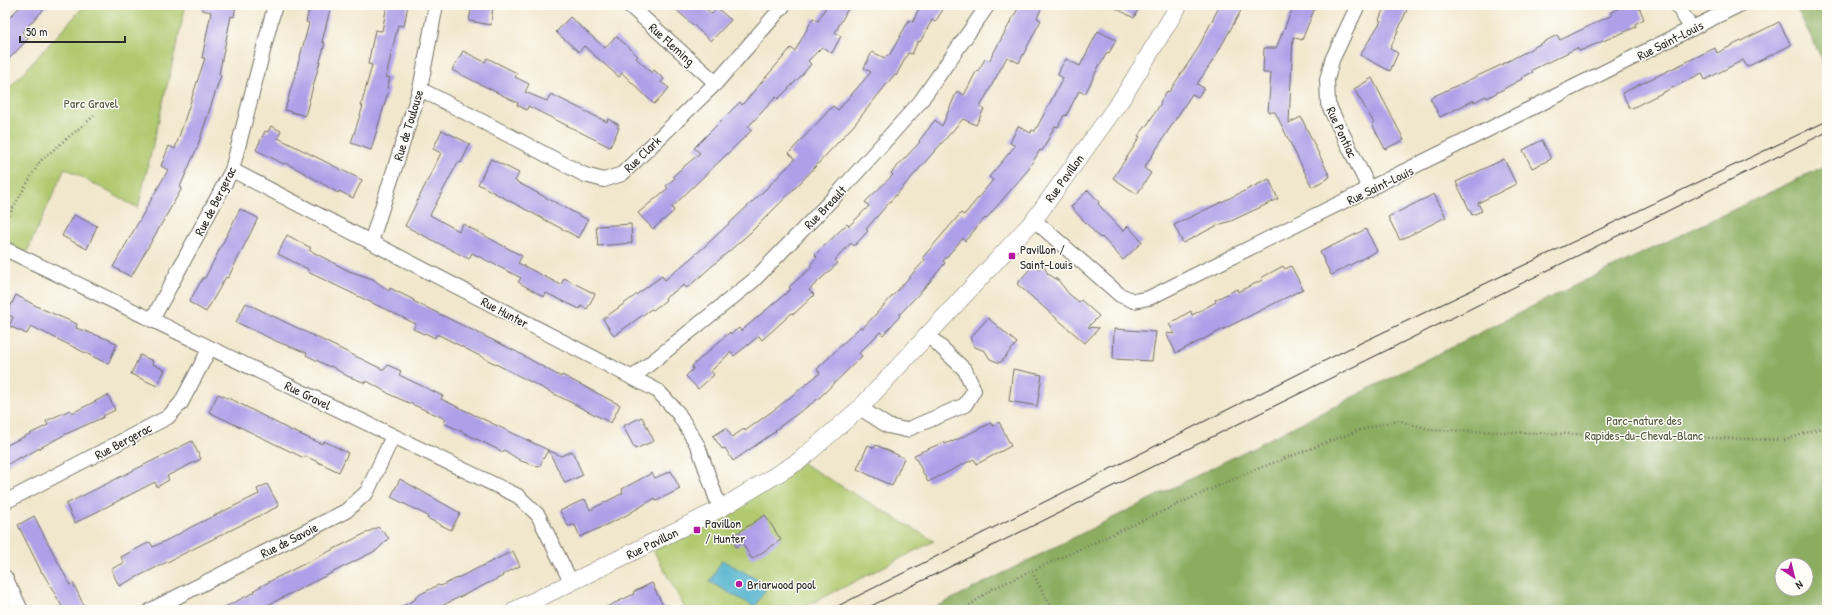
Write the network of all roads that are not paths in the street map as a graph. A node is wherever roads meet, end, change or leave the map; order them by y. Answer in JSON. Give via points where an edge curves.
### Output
{"nodes":[{"id":1,"x":275,"y":5,"type":"edge"},
{"id":2,"x":436,"y":5,"type":"edge"},
{"id":3,"x":629,"y":5,"type":"edge"},
{"id":4,"x":784,"y":5,"type":"edge"},
{"id":5,"x":988,"y":5,"type":"edge"},
{"id":6,"x":1179,"y":5,"type":"edge"},
{"id":7,"x":1358,"y":5,"type":"edge"},
{"id":8,"x":1677,"y":5,"type":"edge"},
{"id":9,"x":1739,"y":5,"type":"edge"},
{"id":10,"x":1692,"y":29,"type":"junction"},
{"id":11,"x":716,"y":83,"type":"junction"},
{"id":12,"x":420,"y":89,"type":"junction"},
{"id":13,"x":232,"y":170,"type":"junction"},
{"id":14,"x":1370,"y":190,"type":"junction"},
{"id":15,"x":1034,"y":220,"type":"junction"},
{"id":16,"x":370,"y":242,"type":"junction"},
{"id":17,"x":5,"y":249,"type":"edge"},
{"id":18,"x":152,"y":320,"type":"junction"},
{"id":19,"x":927,"y":334,"type":"junction"},
{"id":20,"x":210,"y":348,"type":"junction"},
{"id":21,"x":632,"y":378,"type":"junction"},
{"id":22,"x":860,"y":408,"type":"junction"},
{"id":23,"x":393,"y":436,"type":"junction"},
{"id":24,"x":5,"y":502,"type":"edge"},
{"id":25,"x":720,"y":509,"type":"junction"},
{"id":26,"x":5,"y":577,"type":"edge"},
{"id":27,"x":571,"y":582,"type":"junction"},
{"id":28,"x":21,"y":610,"type":"edge"},
{"id":29,"x":151,"y":610,"type":"edge"},
{"id":30,"x":515,"y":610,"type":"edge"}],
"edges":[{"from":1,"to":13,"type":"street","name":"Rue de Bergerac"},
{"from":2,"to":12,"type":"street","name":"Rue de Toulouse"},
{"from":3,"to":11,"type":"street","name":"Rue Fleming"},
{"from":4,"to":11,"type":"street","name":"Rue Clark"},
{"from":5,"to":21,"type":"street","name":"Rue Breault","via":[[920,102],[842,189],[754,280]]},
{"from":6,"to":15,"type":"street","name":"Rue Pavillon","via":[[1123,97]]},
{"from":7,"to":14,"type":"street","name":"Rue Pontiac","via":[[1332,60],[1327,80],[1328,104]]},
{"from":8,"to":10,"type":"street"},
{"from":9,"to":10,"type":"street","name":"Rue Saint-Louis"},
{"from":10,"to":14,"type":"street","name":"Rue Saint-Louis"},
{"from":11,"to":12,"type":"street","name":"Rue Clark","via":[[622,174],[604,180],[585,175]]},
{"from":12,"to":16,"type":"street","name":"Rue de Toulouse"},
{"from":13,"to":16,"type":"street","name":"Rue Hunter"},
{"from":13,"to":18,"type":"street","name":"Rue de Bergerac"},
{"from":14,"to":15,"type":"street","name":"Rue Saint-Louis","via":[[1149,298],[1134,301],[1120,295]]},
{"from":15,"to":19,"type":"street","name":"Rue Pavillon"},
{"from":16,"to":21,"type":"street","name":"Rue Hunter"},
{"from":17,"to":18,"type":"street","name":"Rue Gravel"},
{"from":18,"to":20,"type":"street","name":"Rue Gravel"},
{"from":19,"to":22,"type":"street","name":"Rue Pavillon"},
{"from":19,"to":22,"type":"street","via":[[965,370],[974,390],[965,405],[906,430],[888,426]]},
{"from":20,"to":23,"type":"street","name":"Rue Gravel"},
{"from":20,"to":24,"type":"street","name":"Rue Bergerac","via":[[181,403],[168,417]]},
{"from":21,"to":25,"type":"street","name":"Rue Hunter","via":[[658,391],[678,413],[698,446]]},
{"from":22,"to":25,"type":"street","name":"Rue Pavillon","via":[[799,461]]},
{"from":23,"to":27,"type":"street","name":"Rue Gravel","via":[[518,496],[538,516]]},
{"from":23,"to":29,"type":"street","name":"Rue de Savoie","via":[[367,492],[346,511]]},
{"from":25,"to":27,"type":"street","name":"Rue Pavillon"},
{"from":26,"to":28,"type":"street"},
{"from":27,"to":30,"type":"street","name":"Rue Pavillon"}]}
